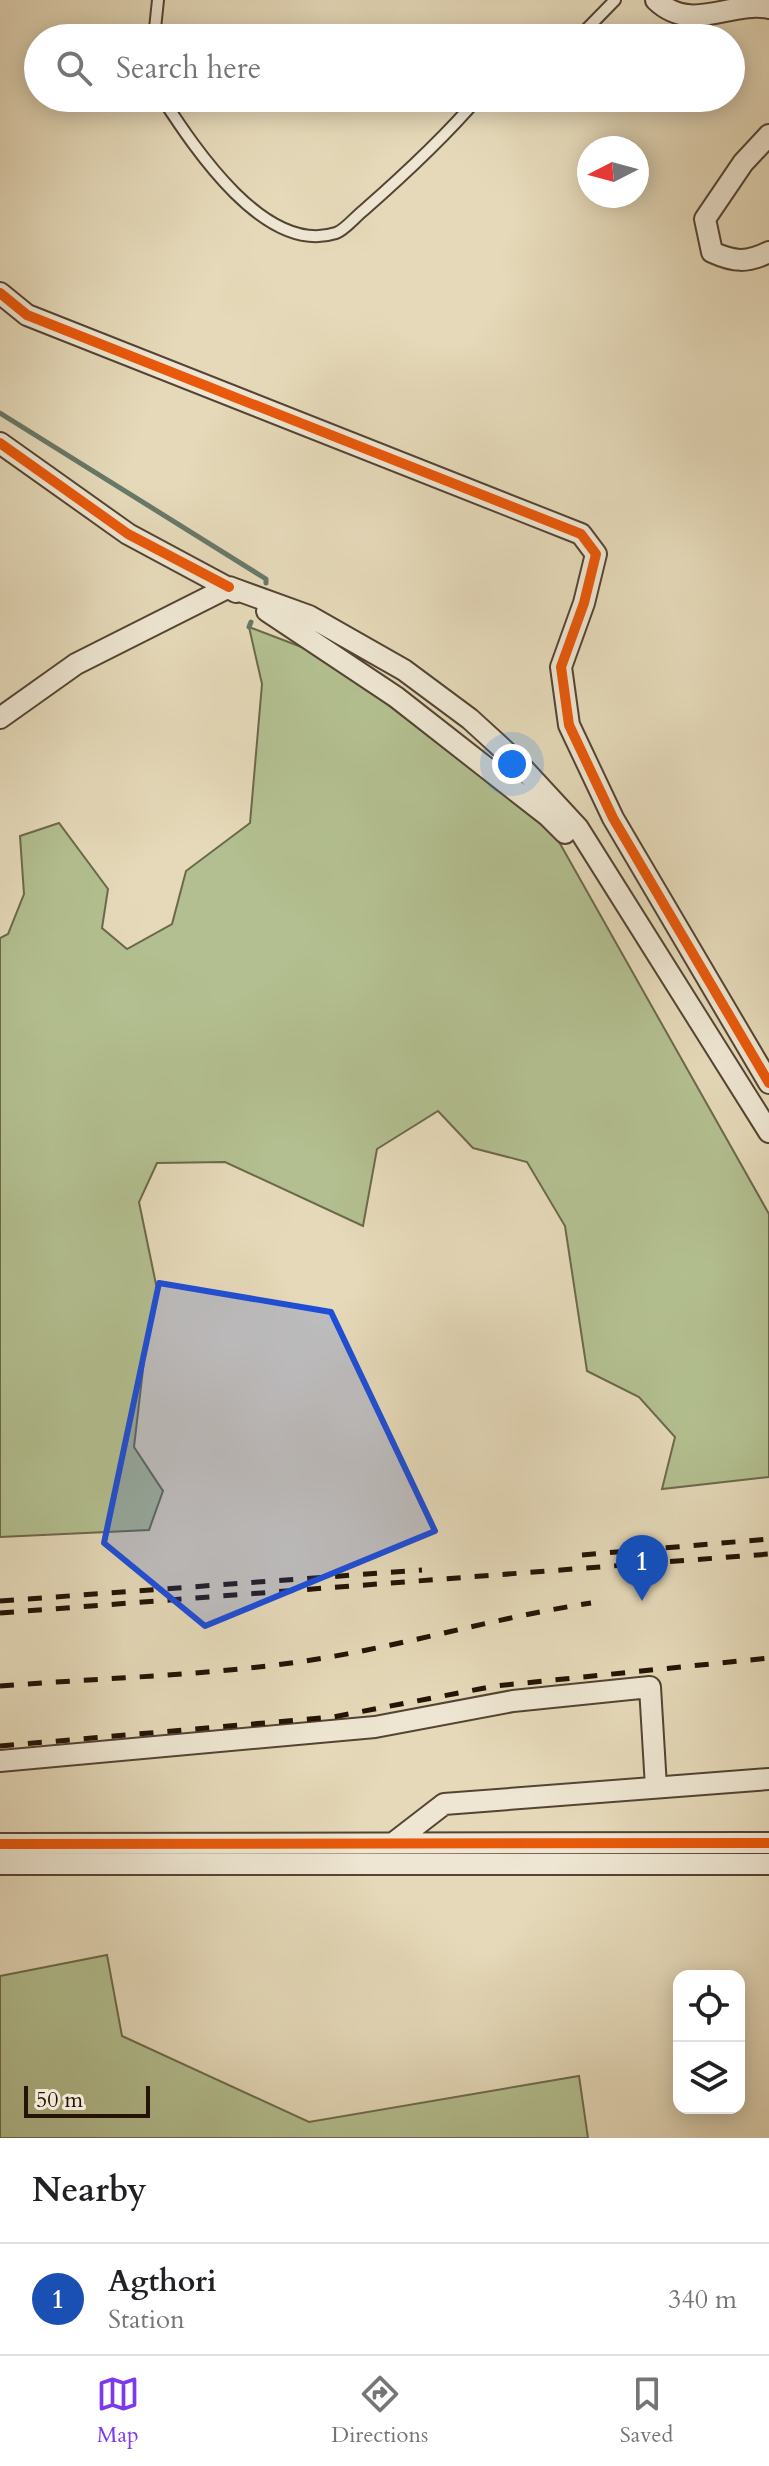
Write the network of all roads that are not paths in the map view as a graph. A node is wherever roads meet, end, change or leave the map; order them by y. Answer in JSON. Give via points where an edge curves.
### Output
{"nodes":[{"id":1,"x":158,"y":0,"type":"edge"},
{"id":2,"x":615,"y":0,"type":"edge"},
{"id":3,"x":656,"y":0,"type":"edge"},
{"id":4,"x":769,"y":8,"type":"edge"},
{"id":5,"x":155,"y":24,"type":"edge"},
{"id":6,"x":592,"y":24,"type":"edge"},
{"id":7,"x":171,"y":112,"type":"edge"},
{"id":8,"x":466,"y":112,"type":"edge"},
{"id":9,"x":769,"y":135,"type":"edge"},
{"id":10,"x":769,"y":252,"type":"edge"},
{"id":11,"x":0,"y":293,"type":"edge"},
{"id":12,"x":0,"y":443,"type":"edge"},
{"id":13,"x":229,"y":587,"type":"junction"},
{"id":14,"x":0,"y":718,"type":"edge"},
{"id":15,"x":769,"y":1083,"type":"edge"},
{"id":16,"x":769,"y":1132,"type":"edge"},
{"id":17,"x":0,"y":1761,"type":"edge"},
{"id":18,"x":769,"y":1779,"type":"edge"},
{"id":19,"x":656,"y":1787,"type":"junction"},
{"id":20,"x":396,"y":1841,"type":"junction"},
{"id":21,"x":707,"y":1842,"type":"junction"},
{"id":22,"x":769,"y":1843,"type":"edge"},
{"id":23,"x":0,"y":1844,"type":"edge"},
{"id":24,"x":707,"y":1863,"type":"junction"},
{"id":25,"x":0,"y":1864,"type":"edge"},
{"id":26,"x":769,"y":1864,"type":"edge"}],
"edges":[{"from":1,"to":5,"type":"lane"},
{"from":2,"to":6,"type":"lane"},
{"from":3,"to":4,"type":"street","via":[[686,15],[742,6]]},
{"from":7,"to":8,"type":"lane","via":[[201,159],[258,214],[300,234],[337,233],[433,150]]},
{"from":9,"to":10,"type":"street","via":[[705,219],[712,252],[734,262]]},
{"from":11,"to":15,"type":"street","via":[[27,315],[581,534],[596,554],[561,667],[569,725],[613,818]]},
{"from":12,"to":13,"type":"street","via":[[128,534]]},
{"from":13,"to":14,"type":"street","via":[[76,664]]},
{"from":13,"to":16,"type":"street","via":[[309,616],[404,670],[517,762],[578,828]]},
{"from":17,"to":19,"type":"street","via":[[375,1727],[513,1701],[650,1687]]},
{"from":18,"to":19,"type":"street"},
{"from":19,"to":20,"type":"street","via":[[444,1804]]},
{"from":20,"to":21,"type":"street"},
{"from":20,"to":23,"type":"street"},
{"from":21,"to":22,"type":"street"},
{"from":21,"to":24,"type":"street"},
{"from":24,"to":25,"type":"street"},
{"from":24,"to":26,"type":"street"}]}
